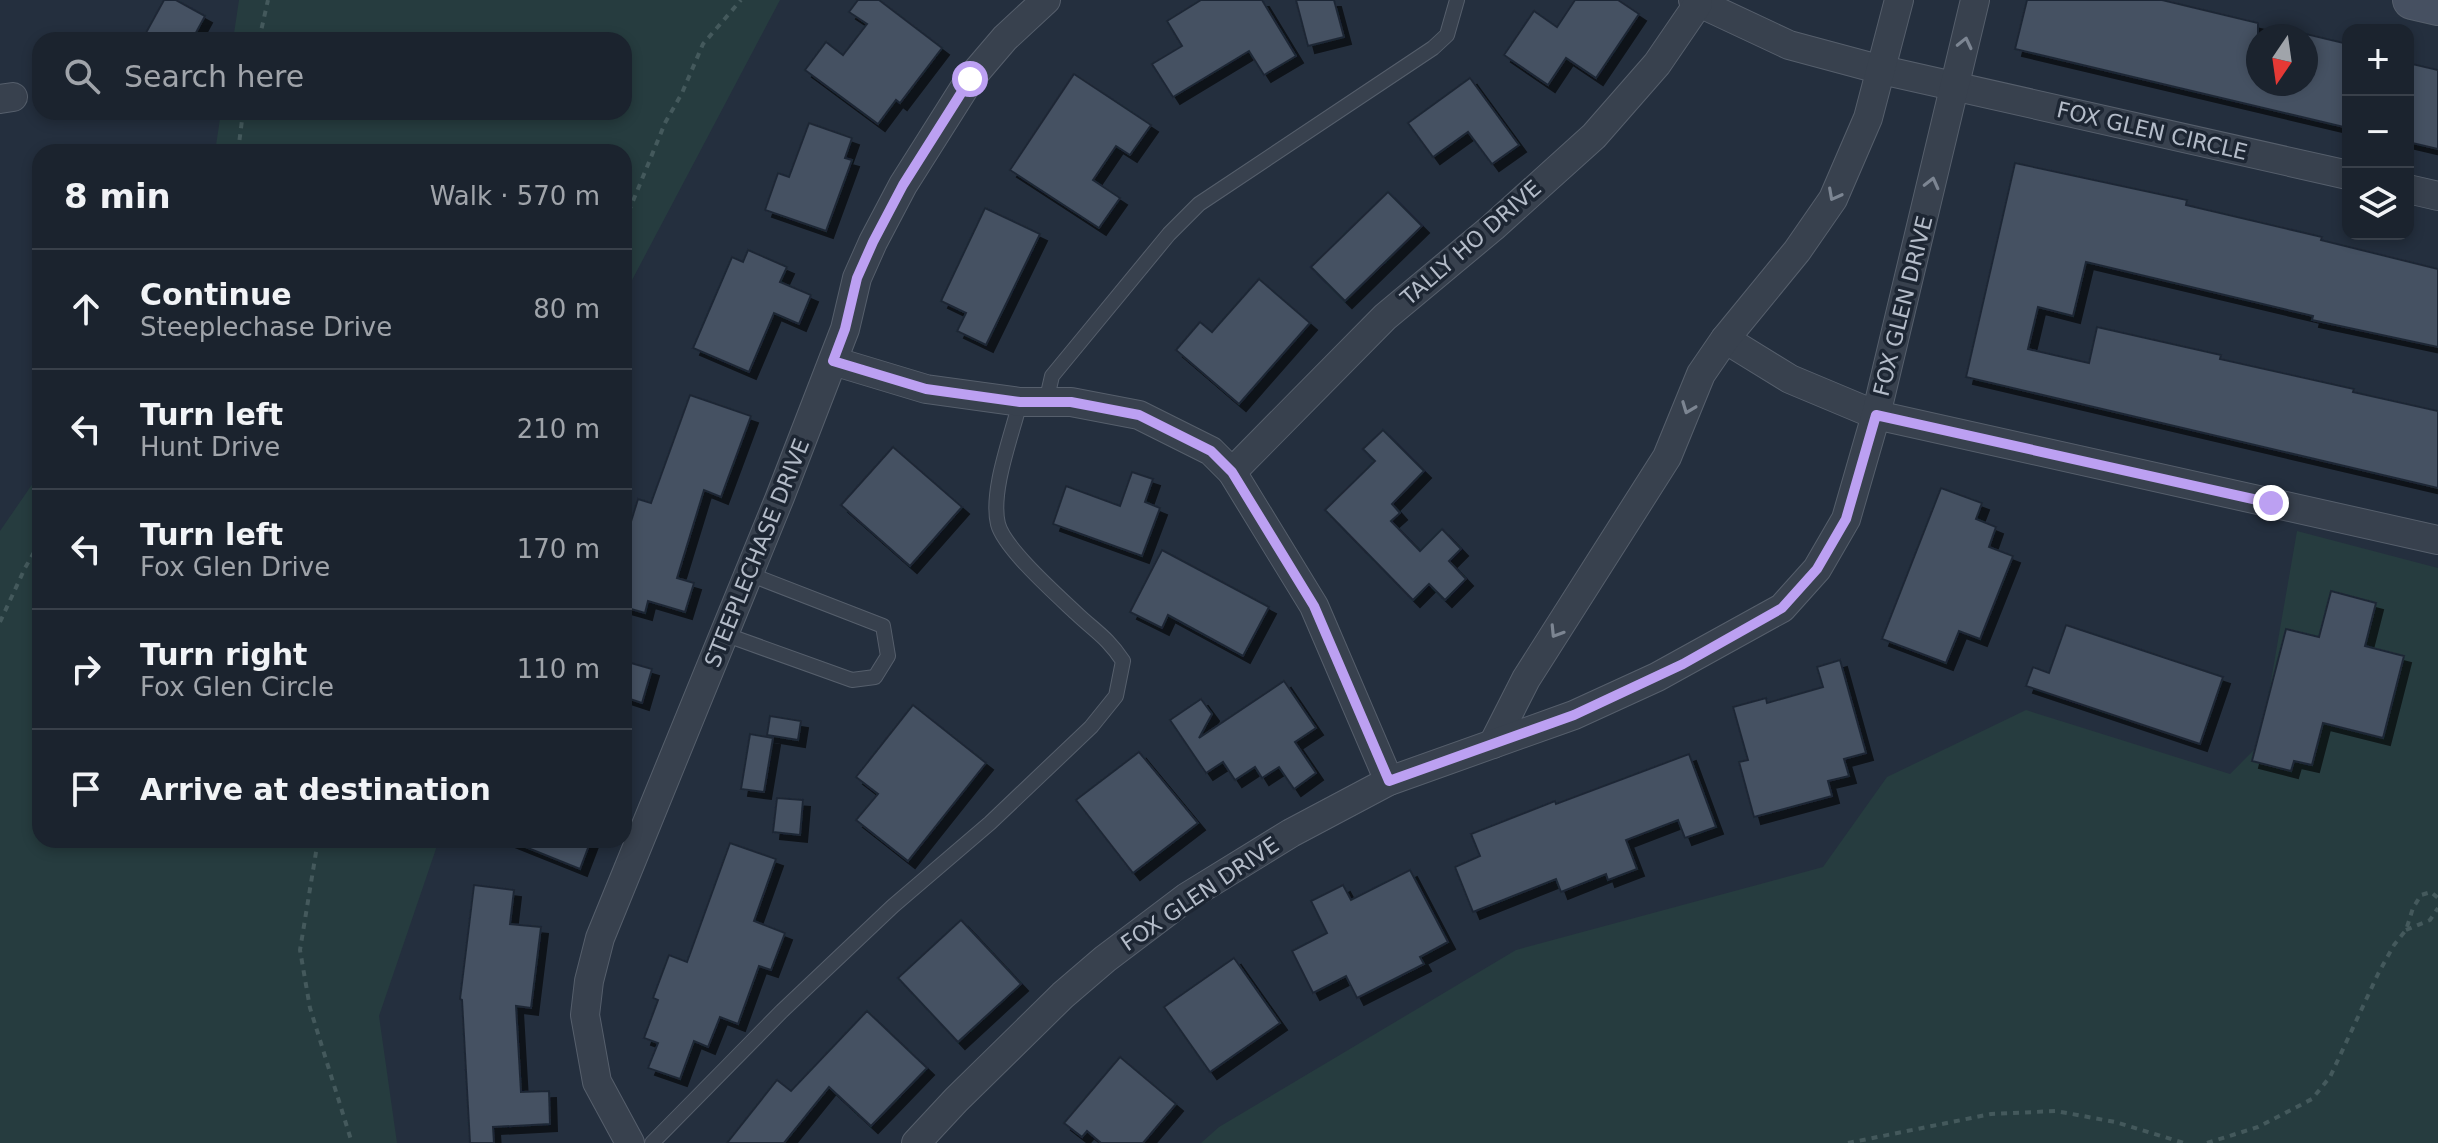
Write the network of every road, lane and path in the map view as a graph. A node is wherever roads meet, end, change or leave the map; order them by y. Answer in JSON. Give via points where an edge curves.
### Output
{"nodes":[{"id":1,"x":268,"y":0,"type":"edge"},
{"id":2,"x":741,"y":0,"type":"edge"},
{"id":3,"x":1046,"y":0,"type":"edge"},
{"id":4,"x":1457,"y":0,"type":"edge"},
{"id":5,"x":1899,"y":0,"type":"edge"},
{"id":6,"x":1975,"y":0,"type":"edge"},
{"id":7,"x":2412,"y":0,"type":"edge"},
{"id":8,"x":1695,"y":2,"type":"edge"},
{"id":9,"x":2438,"y":6,"type":"edge"},
{"id":10,"x":261,"y":32,"type":"edge"},
{"id":11,"x":1882,"y":70,"type":"junction"},
{"id":12,"x":1956,"y":86,"type":"junction"},
{"id":13,"x":242,"y":120,"type":"edge"},
{"id":14,"x":239,"y":144,"type":"edge"},
{"id":15,"x":2342,"y":174,"type":"edge"},
{"id":16,"x":2414,"y":190,"type":"edge"},
{"id":17,"x":2438,"y":196,"type":"edge"},
{"id":18,"x":632,"y":203,"type":"edge"},
{"id":19,"x":1725,"y":339,"type":"junction"},
{"id":20,"x":833,"y":361,"type":"junction"},
{"id":21,"x":1033,"y":402,"type":"junction"},
{"id":22,"x":1876,"y":415,"type":"junction"},
{"id":23,"x":1232,"y":472,"type":"junction"},
{"id":24,"x":2438,"y":540,"type":"edge"},
{"id":25,"x":32,"y":556,"type":"edge"},
{"id":26,"x":749,"y":574,"type":"junction"},
{"id":27,"x":0,"y":622,"type":"edge"},
{"id":28,"x":724,"y":634,"type":"junction"},
{"id":29,"x":1493,"y":744,"type":"junction"},
{"id":30,"x":1389,"y":781,"type":"junction"},
{"id":31,"x":317,"y":848,"type":"edge"},
{"id":32,"x":2438,"y":898,"type":"edge"},
{"id":33,"x":2438,"y":908,"type":"edge"},
{"id":34,"x":2406,"y":930,"type":"junction"},
{"id":35,"x":352,"y":1143,"type":"edge"},
{"id":36,"x":630,"y":1143,"type":"edge"},
{"id":37,"x":652,"y":1143,"type":"edge"},
{"id":38,"x":916,"y":1143,"type":"edge"},
{"id":39,"x":1848,"y":1143,"type":"edge"},
{"id":40,"x":2184,"y":1143,"type":"edge"},
{"id":41,"x":2207,"y":1143,"type":"edge"}],
"edges":[{"from":1,"to":10,"type":"path"},
{"from":2,"to":18,"type":"path","via":[[703,44]]},
{"from":3,"to":20,"type":"street","name":"STEEPLECHASE DRIVE","via":[[970,79],[903,185],[857,278]]},
{"from":4,"to":21,"type":"lane","via":[[1447,35],[1433,48],[1199,204]]},
{"from":5,"to":11,"type":"street"},
{"from":12,"to":6,"type":"street","name":"FOX GLEN DRIVE","one_way":true},
{"from":7,"to":9,"type":"main road"},
{"from":8,"to":11,"type":"street","via":[[1789,45]]},
{"from":8,"to":23,"type":"street","name":"TALLY HO DRIVE","via":[[1657,64],[1594,136],[1385,317]]},
{"from":11,"to":12,"type":"street"},
{"from":11,"to":19,"type":"street","one_way":true,"via":[[1833,199]]},
{"from":12,"to":15,"type":"street","name":"FOX GLEN CIRCLE"},
{"from":22,"to":12,"type":"street","name":"FOX GLEN DRIVE","one_way":true},
{"from":13,"to":14,"type":"path"},
{"from":16,"to":17,"type":"street"},
{"from":19,"to":22,"type":"street","via":[[1790,379]]},
{"from":19,"to":29,"type":"street","one_way":true,"via":[[1701,374],[1667,457],[1526,679]]},
{"from":20,"to":21,"type":"street","via":[[926,389]]},
{"from":20,"to":26,"type":"street","name":"STEEPLECHASE DRIVE"},
{"from":21,"to":23,"type":"street","via":[[1071,402],[1139,415],[1211,451]]},
{"from":21,"to":37,"type":"lane","via":[[1001,477],[998,526],[1026,564],[1110,641],[1123,661],[1116,696],[1080,738],[782,1011]]},
{"from":22,"to":24,"type":"street"},
{"from":22,"to":29,"type":"street","name":"FOX GLEN DRIVE","via":[[1846,519],[1817,569],[1782,608],[1657,677]]},
{"from":23,"to":30,"type":"street","via":[[1314,606]]},
{"from":25,"to":27,"type":"path"},
{"from":26,"to":28,"type":"street","name":"STEEPLECHASE DRIVE"},
{"from":26,"to":28,"type":"lane","via":[[883,626],[888,656],[875,677],[852,680]]},
{"from":28,"to":36,"type":"street","name":"STEEPLECHASE DRIVE","via":[[600,938],[589,981],[585,1015],[597,1082]]},
{"from":29,"to":30,"type":"street","name":"FOX GLEN DRIVE"},
{"from":30,"to":38,"type":"street","name":"FOX GLEN DRIVE","via":[[1187,897],[1105,959]]},
{"from":31,"to":35,"type":"path","via":[[300,950],[310,1008]]},
{"from":32,"to":34,"type":"path","via":[[2431,892],[2421,895]]},
{"from":33,"to":34,"type":"path","via":[[2430,920]]},
{"from":34,"to":41,"type":"path","via":[[2378,974],[2330,1077],[2312,1099],[2258,1127]]},
{"from":39,"to":40,"type":"path","via":[[1991,1114],[2056,1111]]}]}
